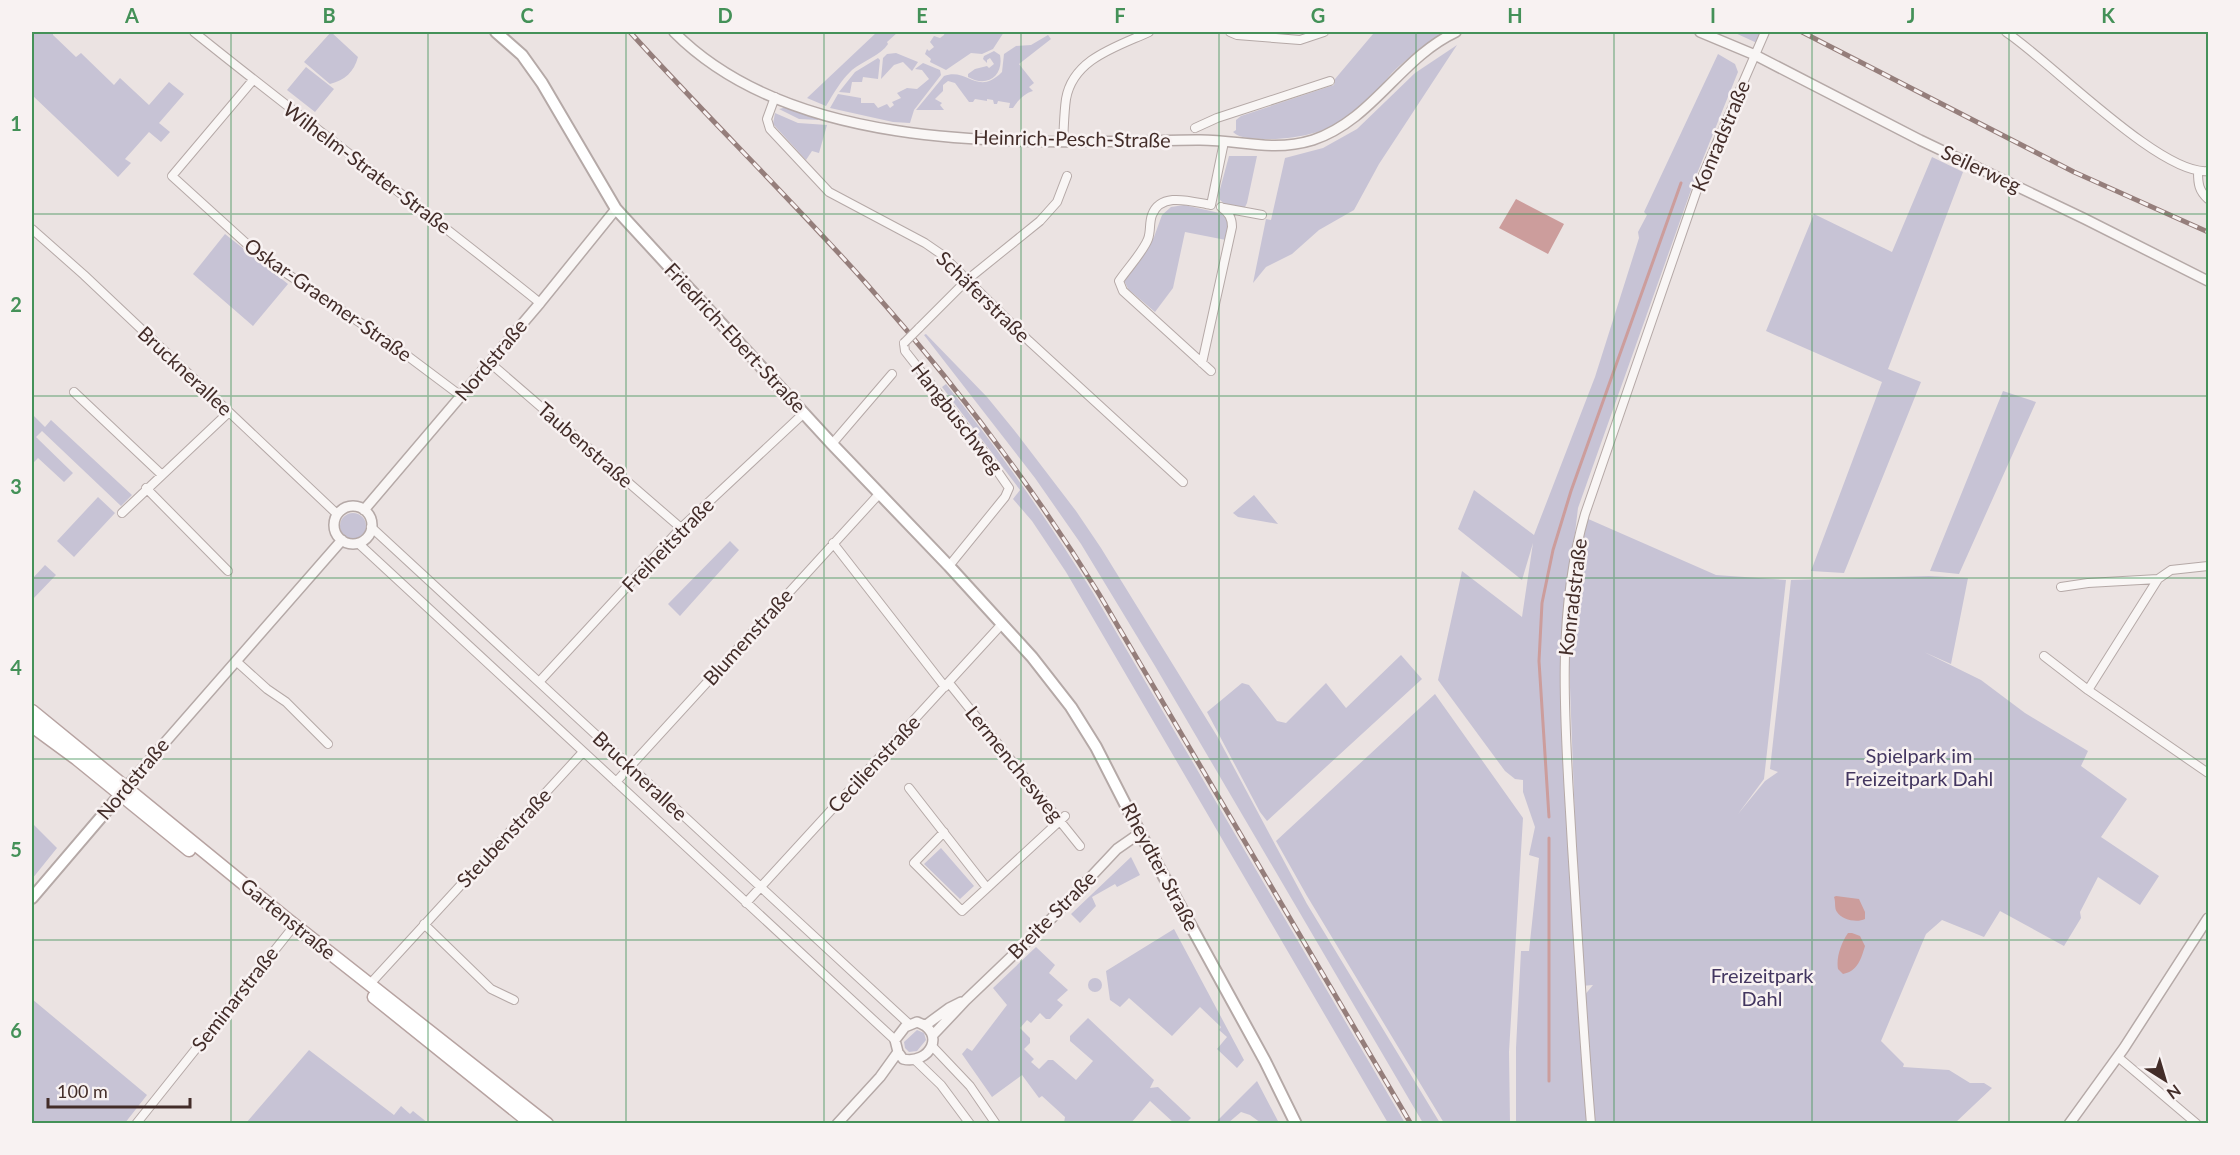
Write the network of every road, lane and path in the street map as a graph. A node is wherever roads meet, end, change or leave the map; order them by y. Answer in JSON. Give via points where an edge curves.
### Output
{"nodes":[{"id":1,"x":194,"y":32,"type":"edge"},
{"id":2,"x":496,"y":32,"type":"edge"},
{"id":3,"x":674,"y":32,"type":"edge"},
{"id":4,"x":1149,"y":32,"type":"edge"},
{"id":5,"x":1230,"y":32,"type":"edge"},
{"id":6,"x":1324,"y":32,"type":"edge"},
{"id":7,"x":1456,"y":32,"type":"edge"},
{"id":8,"x":1700,"y":32,"type":"edge"},
{"id":9,"x":2006,"y":32,"type":"edge"},
{"id":10,"x":1763,"y":35,"type":"edge"},
{"id":11,"x":1755,"y":56,"type":"junction"},
{"id":12,"x":254,"y":80,"type":"junction"},
{"id":13,"x":1330,"y":81,"type":"dead end"},
{"id":14,"x":775,"y":97,"type":"junction"},
{"id":15,"x":1195,"y":128,"type":"dead end"},
{"id":16,"x":1063,"y":141,"type":"junction"},
{"id":17,"x":1224,"y":142,"type":"junction"},
{"id":18,"x":2208,"y":171,"type":"edge"},
{"id":19,"x":2198,"y":172,"type":"junction"},
{"id":20,"x":1067,"y":176,"type":"dead end"},
{"id":21,"x":2208,"y":199,"type":"edge"},
{"id":22,"x":1211,"y":205,"type":"junction"},
{"id":23,"x":1221,"y":207,"type":"junction"},
{"id":24,"x":616,"y":209,"type":"junction"},
{"id":25,"x":1262,"y":215,"type":"dead end"},
{"id":26,"x":32,"y":229,"type":"edge"},
{"id":27,"x":967,"y":280,"type":"junction"},
{"id":28,"x":2208,"y":281,"type":"edge"},
{"id":29,"x":540,"y":303,"type":"junction"},
{"id":30,"x":489,"y":362,"type":"junction"},
{"id":31,"x":1202,"y":363,"type":"junction"},
{"id":32,"x":1211,"y":371,"type":"dead end"},
{"id":33,"x":892,"y":374,"type":"dead end"},
{"id":34,"x":74,"y":392,"type":"dead end"},
{"id":35,"x":461,"y":396,"type":"junction"},
{"id":36,"x":228,"y":412,"type":"junction"},
{"id":37,"x":804,"y":413,"type":"junction"},
{"id":38,"x":832,"y":444,"type":"junction"},
{"id":39,"x":162,"y":475,"type":"junction"},
{"id":40,"x":1183,"y":482,"type":"dead end"},
{"id":41,"x":146,"y":488,"type":"junction"},
{"id":42,"x":880,"y":493,"type":"junction"},
{"id":43,"x":363,"y":510,"type":"junction"},
{"id":44,"x":122,"y":513,"type":"dead end"},
{"id":45,"x":337,"y":514,"type":"junction"},
{"id":46,"x":371,"y":527,"type":"junction"},
{"id":47,"x":681,"y":528,"type":"junction"},
{"id":48,"x":342,"y":540,"type":"junction"},
{"id":49,"x":358,"y":543,"type":"junction"},
{"id":50,"x":833,"y":543,"type":"junction"},
{"id":51,"x":950,"y":566,"type":"junction"},
{"id":52,"x":2208,"y":566,"type":"edge"},
{"id":53,"x":228,"y":571,"type":"dead end"},
{"id":54,"x":2158,"y":579,"type":"junction"},
{"id":55,"x":2061,"y":587,"type":"dead end"},
{"id":56,"x":1001,"y":624,"type":"junction"},
{"id":57,"x":2044,"y":656,"type":"dead end"},
{"id":58,"x":236,"y":661,"type":"junction"},
{"id":59,"x":539,"y":682,"type":"junction"},
{"id":60,"x":947,"y":685,"type":"junction"},
{"id":61,"x":2088,"y":690,"type":"junction"},
{"id":62,"x":32,"y":711,"type":"edge"},
{"id":63,"x":32,"y":726,"type":"edge"},
{"id":64,"x":328,"y":744,"type":"dead end"},
{"id":65,"x":583,"y":752,"type":"junction"},
{"id":66,"x":630,"y":767,"type":"junction"},
{"id":67,"x":2208,"y":773,"type":"edge"},
{"id":68,"x":616,"y":782,"type":"junction"},
{"id":69,"x":909,"y":788,"type":"dead end"},
{"id":70,"x":123,"y":791,"type":"junction"},
{"id":71,"x":1063,"y":819,"type":"junction"},
{"id":72,"x":944,"y":832,"type":"junction"},
{"id":73,"x":1140,"y":833,"type":"junction"},
{"id":74,"x":1080,"y":846,"type":"dead end"},
{"id":75,"x":761,"y":888,"type":"junction"},
{"id":76,"x":987,"y":888,"type":"junction"},
{"id":77,"x":32,"y":898,"type":"edge"},
{"id":78,"x":746,"y":903,"type":"junction"},
{"id":79,"x":2208,"y":918,"type":"edge"},
{"id":80,"x":424,"y":924,"type":"junction"},
{"id":81,"x":290,"y":931,"type":"junction"},
{"id":82,"x":370,"y":984,"type":"junction"},
{"id":83,"x":514,"y":1000,"type":"dead end"},
{"id":84,"x":966,"y":1000,"type":"junction"},
{"id":85,"x":909,"y":1024,"type":"junction"},
{"id":86,"x":926,"y":1025,"type":"junction"},
{"id":87,"x":933,"y":1035,"type":"junction"},
{"id":88,"x":895,"y":1040,"type":"junction"},
{"id":89,"x":932,"y":1046,"type":"junction"},
{"id":90,"x":901,"y":1055,"type":"junction"},
{"id":91,"x":2118,"y":1057,"type":"junction"},
{"id":92,"x":915,"y":1060,"type":"junction"},
{"id":93,"x":136,"y":1124,"type":"edge"},
{"id":94,"x":532,"y":1124,"type":"edge"},
{"id":95,"x":547,"y":1124,"type":"edge"},
{"id":96,"x":837,"y":1124,"type":"edge"},
{"id":97,"x":970,"y":1124,"type":"edge"},
{"id":98,"x":996,"y":1124,"type":"edge"},
{"id":99,"x":1296,"y":1124,"type":"edge"},
{"id":100,"x":1591,"y":1124,"type":"edge"},
{"id":101,"x":2068,"y":1124,"type":"edge"},
{"id":102,"x":2197,"y":1124,"type":"edge"}],
"edges":[{"from":1,"to":12,"type":"street","name":"Wilhelm-Strater-Straße"},
{"from":2,"to":24,"type":"main road","name":"Friedrich-Ebert-Straße","via":[[522,55],[542,83]]},
{"from":3,"to":14,"type":"street","name":"Heinrich-Pesch-Straße","via":[[716,66]]},
{"from":4,"to":16,"type":"street","via":[[1090,61],[1077,73],[1067,97]]},
{"from":5,"to":6,"type":"street","via":[[1300,40]]},
{"from":7,"to":17,"type":"street","name":"Heinrich-Pesch-Straße","via":[[1418,56],[1370,106],[1338,130],[1286,145],[1265,147]]},
{"from":8,"to":11,"type":"street"},
{"from":9,"to":19,"type":"street","via":[[2162,156]]},
{"from":10,"to":11,"type":"street","name":"Konradstraße"},
{"from":11,"to":28,"type":"street","name":"Seilerweg"},
{"from":11,"to":100,"type":"street","name":"Konradstraße","via":[[1699,184],[1575,549],[1564,662]]},
{"from":12,"to":29,"type":"street","name":"Wilhelm-Strater-Straße"},
{"from":12,"to":35,"type":"street","name":"Oskar-Graemer-Straße","via":[[171,176],[259,255],[389,342]]},
{"from":13,"to":15,"type":"street","name":"Heinrich-Pesch-Straße"},
{"from":14,"to":16,"type":"street","name":"Heinrich-Pesch-Straße","via":[[825,116],[881,129]]},
{"from":14,"to":27,"type":"street","name":"Schäferstraße","via":[[767,119],[770,129],[829,192],[925,243]]},
{"from":16,"to":17,"type":"street","name":"Heinrich-Pesch-Straße"},
{"from":17,"to":22,"type":"street"},
{"from":18,"to":19,"type":"street"},
{"from":19,"to":21,"type":"street","via":[[2198,184]]},
{"from":20,"to":27,"type":"street","name":"Hangbuschweg","via":[[1057,202],[1044,217]]},
{"from":22,"to":23,"type":"street"},
{"from":22,"to":31,"type":"street","via":[[1178,199],[1159,206],[1152,215],[1148,239],[1119,281],[1124,291]]},
{"from":23,"to":25,"type":"street"},
{"from":23,"to":31,"type":"street","via":[[1232,219],[1232,227]]},
{"from":24,"to":29,"type":"street","name":"Nordstraße"},
{"from":24,"to":37,"type":"main road","name":"Friedrich-Ebert-Straße"},
{"from":26,"to":36,"type":"street","name":"Brucknerallee"},
{"from":27,"to":40,"type":"street","name":"Schäferstraße"},
{"from":27,"to":51,"type":"street","name":"Hangbuschweg","bridge":true,"via":[[904,343],[904,351],[1008,485],[1009,492]]},
{"from":29,"to":30,"type":"street","name":"Nordstraße"},
{"from":30,"to":35,"type":"street","name":"Nordstraße"},
{"from":30,"to":47,"type":"street","name":"Taubenstraße"},
{"from":31,"to":32,"type":"street"},
{"from":33,"to":38,"type":"street"},
{"from":34,"to":39,"type":"street"},
{"from":35,"to":43,"type":"street","name":"Nordstraße"},
{"from":36,"to":39,"type":"street"},
{"from":36,"to":45,"type":"street","name":"Brucknerallee"},
{"from":37,"to":38,"type":"main road","name":"Friedrich-Ebert-Straße"},
{"from":37,"to":47,"type":"street","name":"Freiheitstraße"},
{"from":38,"to":42,"type":"main road","name":"Friedrich-Ebert-Straße"},
{"from":39,"to":41,"type":"street"},
{"from":41,"to":44,"type":"street"},
{"from":41,"to":53,"type":"street"},
{"from":42,"to":50,"type":"street","name":"Blumenstraße"},
{"from":42,"to":51,"type":"main road","name":"Friedrich-Ebert-Straße"},
{"from":43,"to":45,"type":"street","via":[[353,506]]},
{"from":43,"to":46,"type":"street"},
{"from":45,"to":48,"type":"street","via":[[334,525]]},
{"from":46,"to":49,"type":"street","via":[[368,536]]},
{"from":46,"to":59,"type":"street","name":"Brucknerallee"},
{"from":47,"to":59,"type":"street","name":"Freiheitstraße"},
{"from":48,"to":49,"type":"street"},
{"from":48,"to":58,"type":"street","name":"Nordstraße"},
{"from":49,"to":65,"type":"street","name":"Brucknerallee"},
{"from":50,"to":60,"type":"street","name":"Lermenchesweg"},
{"from":50,"to":66,"type":"street","name":"Blumenstraße"},
{"from":51,"to":56,"type":"main road","name":"Friedrich-Ebert-Straße"},
{"from":52,"to":54,"type":"street","via":[[2171,570]]},
{"from":54,"to":55,"type":"street"},
{"from":54,"to":61,"type":"street"},
{"from":56,"to":60,"type":"street","name":"Cecilienstraße"},
{"from":56,"to":73,"type":"main road","name":"Rheydter Straße","via":[[1071,707]]},
{"from":57,"to":61,"type":"street"},
{"from":58,"to":64,"type":"street","via":[[286,702]]},
{"from":58,"to":70,"type":"street","name":"Nordstraße"},
{"from":59,"to":66,"type":"street","name":"Brucknerallee"},
{"from":60,"to":71,"type":"street","name":"Lermenchesweg"},
{"from":60,"to":75,"type":"street","name":"Cecilienstraße"},
{"from":61,"to":67,"type":"street"},
{"from":62,"to":70,"type":"main road","name":"Gartenstraße"},
{"from":63,"to":70,"type":"main road","name":"Gartenstraße"},
{"from":65,"to":68,"type":"street","name":"Brucknerallee"},
{"from":65,"to":80,"type":"street","name":"Steubenstraße"},
{"from":66,"to":68,"type":"street","name":"Blumenstraße"},
{"from":66,"to":75,"type":"street","name":"Brucknerallee"},
{"from":68,"to":78,"type":"street","name":"Brucknerallee"},
{"from":69,"to":72,"type":"street"},
{"from":70,"to":77,"type":"main road","name":"Nordstraße"},
{"from":70,"to":81,"type":"main road","name":"Gartenstraße"},
{"from":70,"to":82,"type":"main road","name":"Gartenstraße"},
{"from":71,"to":74,"type":"street","name":"Lermenchesweg"},
{"from":71,"to":76,"type":"street"},
{"from":72,"to":76,"type":"street"},
{"from":72,"to":76,"type":"street","via":[[914,863],[963,912]]},
{"from":73,"to":84,"type":"street","name":"Breite Straße","via":[[1117,849]]},
{"from":73,"to":99,"type":"main road","name":"Rheydter Straße"},
{"from":75,"to":78,"type":"street","name":"Cecilienstraße"},
{"from":75,"to":85,"type":"street","name":"Brucknerallee"},
{"from":78,"to":88,"type":"street","name":"Brucknerallee"},
{"from":79,"to":91,"type":"street"},
{"from":80,"to":82,"type":"street","name":"Steubenstraße"},
{"from":80,"to":83,"type":"street","via":[[491,989]]},
{"from":81,"to":93,"type":"street","name":"Seminarstraße"},
{"from":81,"to":94,"type":"main road","name":"Gartenstraße"},
{"from":82,"to":95,"type":"main road","name":"Gartenstraße"},
{"from":84,"to":86,"type":"street","name":"Breite Straße"},
{"from":84,"to":87,"type":"street","name":"Breite Straße"},
{"from":85,"to":86,"type":"street"},
{"from":85,"to":88,"type":"street"},
{"from":86,"to":87,"type":"street"},
{"from":87,"to":89,"type":"street"},
{"from":88,"to":90,"type":"street"},
{"from":89,"to":92,"type":"street"},
{"from":89,"to":98,"type":"street","via":[[970,1086]]},
{"from":90,"to":92,"type":"street"},
{"from":90,"to":96,"type":"street"},
{"from":91,"to":101,"type":"street"},
{"from":91,"to":102,"type":"street"},
{"from":92,"to":97,"type":"street"}]}
